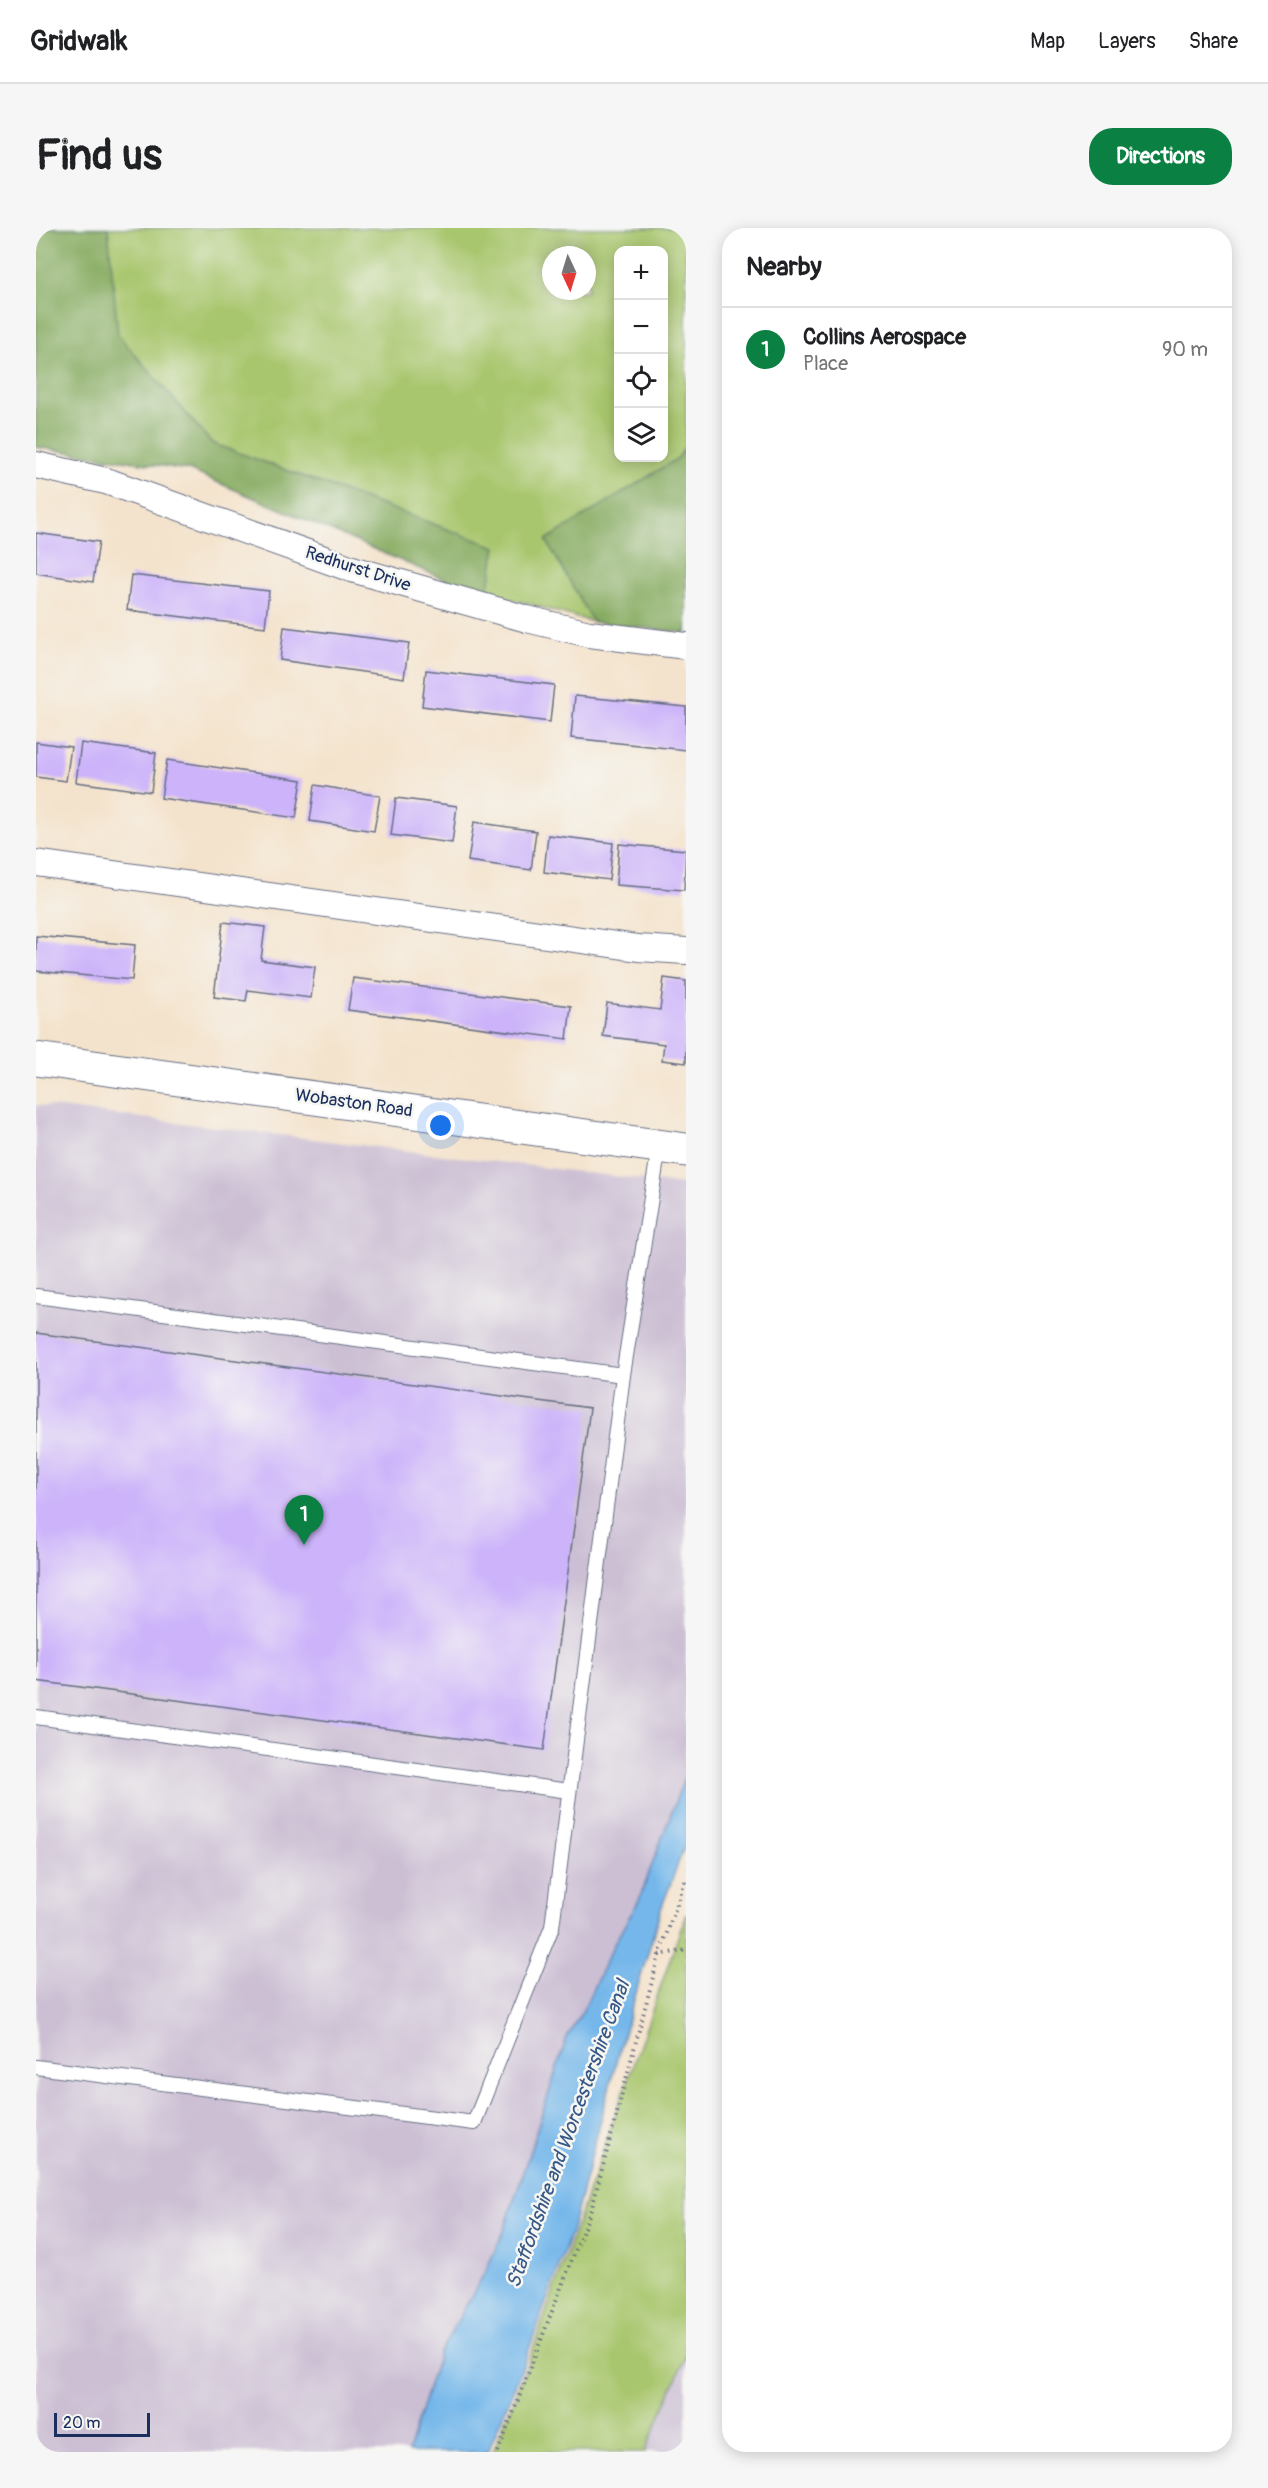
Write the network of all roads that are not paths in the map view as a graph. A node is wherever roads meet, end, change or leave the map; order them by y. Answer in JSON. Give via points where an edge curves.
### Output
{"nodes":[{"id":1,"x":36,"y":465,"type":"edge"},
{"id":2,"x":686,"y":646,"type":"edge"},
{"id":3,"x":36,"y":863,"type":"edge"},
{"id":4,"x":686,"y":951,"type":"edge"},
{"id":5,"x":36,"y":1046,"type":"edge"},
{"id":6,"x":36,"y":1059,"type":"edge"},
{"id":7,"x":93,"y":1065,"type":"junction"},
{"id":8,"x":673,"y":1148,"type":"edge"},
{"id":9,"x":36,"y":1296,"type":"edge"},
{"id":10,"x":623,"y":1376,"type":"junction"},
{"id":11,"x":36,"y":1717,"type":"edge"},
{"id":12,"x":569,"y":1791,"type":"junction"},
{"id":13,"x":36,"y":2067,"type":"edge"}],
"edges":[{"from":1,"to":2,"type":"street","name":"Redhurst Drive","via":[[106,481],[352,569],[528,619],[589,634]]},
{"from":3,"to":4,"type":"street","via":[[638,948]]},
{"from":5,"to":7,"type":"street","name":"Wobaston Road"},
{"from":6,"to":7,"type":"street","name":"Wobaston Road"},
{"from":7,"to":8,"type":"street","name":"Wobaston Road"},
{"from":8,"to":10,"type":"lane"},
{"from":9,"to":10,"type":"lane"},
{"from":10,"to":12,"type":"lane"},
{"from":11,"to":12,"type":"lane"},
{"from":12,"to":13,"type":"lane","via":[[552,1927],[474,2123]]}]}
